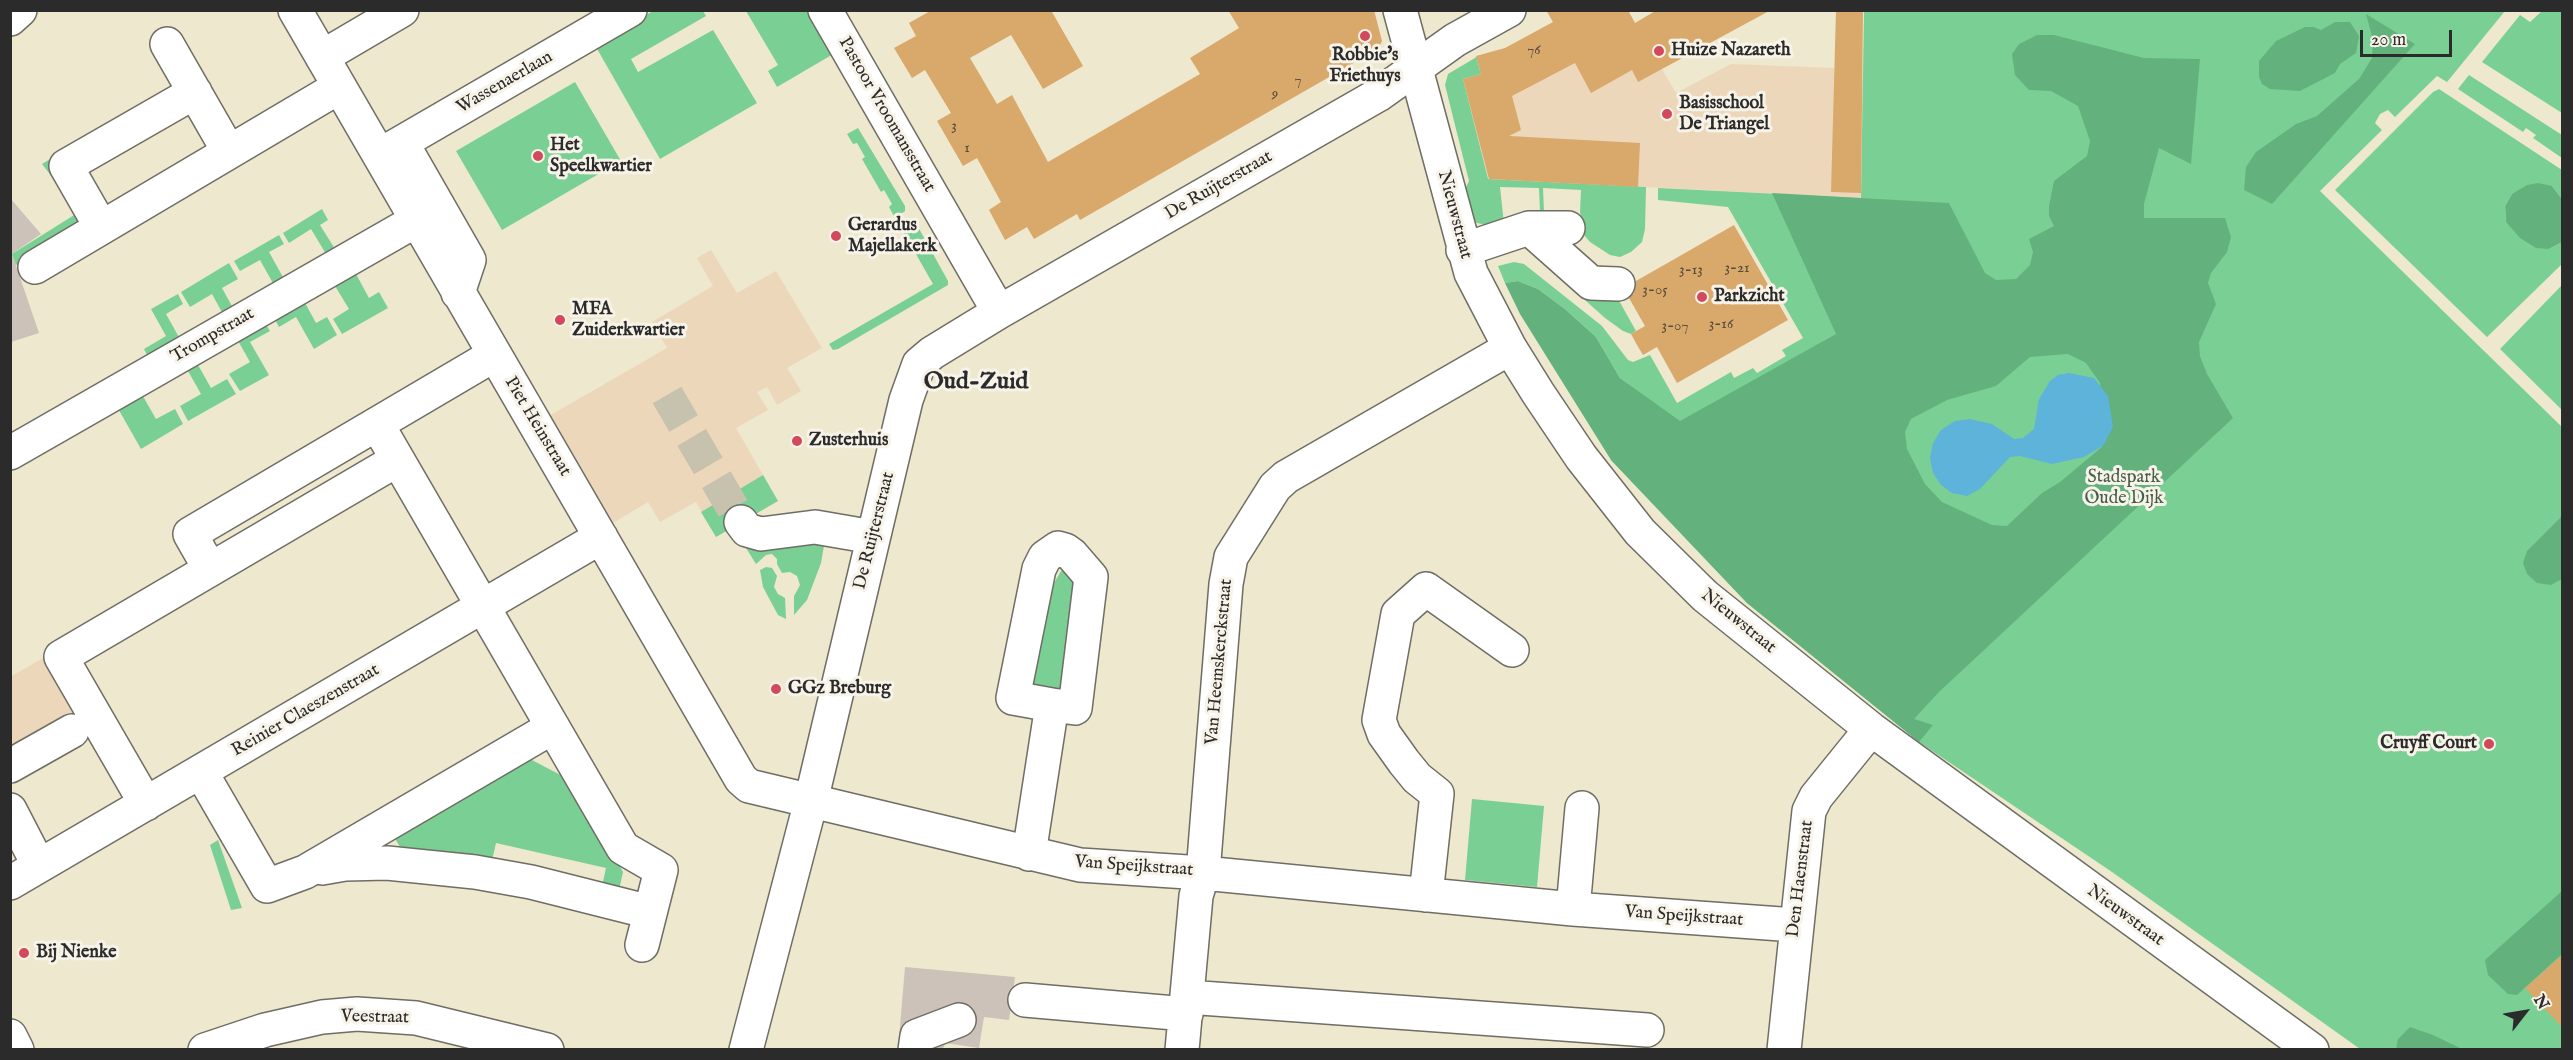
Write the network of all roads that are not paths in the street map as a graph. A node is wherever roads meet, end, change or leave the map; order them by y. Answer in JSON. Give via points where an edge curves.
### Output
{"nodes":[{"id":1,"x":20,"y":10,"type":"edge"},
{"id":2,"x":295,"y":10,"type":"edge"},
{"id":3,"x":402,"y":10,"type":"edge"},
{"id":4,"x":630,"y":10,"type":"edge"},
{"id":5,"x":825,"y":10,"type":"edge"},
{"id":6,"x":1400,"y":10,"type":"edge"},
{"id":7,"x":1509,"y":10,"type":"edge"},
{"id":8,"x":10,"y":18,"type":"edge"},
{"id":9,"x":167,"y":45,"type":"dead end"},
{"id":10,"x":322,"y":57,"type":"junction"},
{"id":11,"x":1415,"y":68,"type":"junction"},
{"id":12,"x":339,"y":87,"type":"junction"},
{"id":13,"x":195,"y":92,"type":"junction"},
{"id":14,"x":391,"y":149,"type":"junction"},
{"id":15,"x":229,"y":152,"type":"junction"},
{"id":16,"x":417,"y":220,"type":"junction"},
{"id":17,"x":101,"y":227,"type":"junction"},
{"id":18,"x":1529,"y":228,"type":"junction"},
{"id":19,"x":1568,"y":228,"type":"dead end"},
{"id":20,"x":1463,"y":250,"type":"junction"},
{"id":21,"x":35,"y":267,"type":"dead end"},
{"id":22,"x":1617,"y":284,"type":"dead end"},
{"id":23,"x":458,"y":293,"type":"junction"},
{"id":24,"x":999,"y":312,"type":"junction"},
{"id":25,"x":1510,"y":348,"type":"junction"},
{"id":26,"x":494,"y":355,"type":"junction"},
{"id":27,"x":376,"y":424,"type":"junction"},
{"id":28,"x":10,"y":453,"type":"edge"},
{"id":29,"x":398,"y":460,"type":"junction"},
{"id":30,"x":741,"y":522,"type":"tunnel mouth"},
{"id":31,"x":601,"y":537,"type":"junction"},
{"id":32,"x":873,"y":537,"type":"junction"},
{"id":33,"x":210,"y":569,"type":"junction"},
{"id":34,"x":483,"y":607,"type":"junction"},
{"id":35,"x":1512,"y":650,"type":"dead end"},
{"id":36,"x":1052,"y":705,"type":"dead end"},
{"id":37,"x":38,"y":724,"type":"dead end"},
{"id":38,"x":553,"y":727,"type":"junction"},
{"id":39,"x":1871,"y":729,"type":"junction"},
{"id":40,"x":72,"y":731,"type":"dead end"},
{"id":41,"x":10,"y":741,"type":"edge"},
{"id":42,"x":10,"y":766,"type":"edge"},
{"id":43,"x":201,"y":772,"type":"junction"},
{"id":44,"x":811,"y":801,"type":"junction"},
{"id":45,"x":146,"y":804,"type":"junction"},
{"id":46,"x":1582,"y":808,"type":"dead end"},
{"id":47,"x":10,"y":810,"type":"edge"},
{"id":48,"x":1029,"y":854,"type":"junction"},
{"id":49,"x":39,"y":866,"type":"junction"},
{"id":50,"x":305,"y":872,"type":"junction"},
{"id":51,"x":1203,"y":873,"type":"junction"},
{"id":52,"x":10,"y":883,"type":"edge"},
{"id":53,"x":1426,"y":895,"type":"junction"},
{"id":54,"x":1574,"y":909,"type":"junction"},
{"id":55,"x":650,"y":912,"type":"junction"},
{"id":56,"x":1795,"y":925,"type":"junction"},
{"id":57,"x":642,"y":945,"type":"dead end"},
{"id":58,"x":1025,"y":1000,"type":"dead end"},
{"id":59,"x":1187,"y":1005,"type":"junction"},
{"id":60,"x":959,"y":1020,"type":"dead end"},
{"id":61,"x":1647,"y":1030,"type":"dead end"},
{"id":62,"x":10,"y":1036,"type":"edge"},
{"id":63,"x":457,"y":1039,"type":"edge"},
{"id":64,"x":17,"y":1050,"type":"edge"},
{"id":65,"x":205,"y":1050,"type":"edge"},
{"id":66,"x":547,"y":1050,"type":"edge"},
{"id":67,"x":746,"y":1050,"type":"edge"},
{"id":68,"x":915,"y":1050,"type":"edge"},
{"id":69,"x":1182,"y":1050,"type":"edge"},
{"id":70,"x":1784,"y":1050,"type":"edge"},
{"id":71,"x":2312,"y":1050,"type":"edge"}],
"edges":[{"from":1,"to":8,"type":"street"},
{"from":2,"to":10,"type":"street","name":"Piet Heinstraat"},
{"from":3,"to":10,"type":"street"},
{"from":4,"to":14,"type":"street","name":"Wassenaerlaan"},
{"from":5,"to":24,"type":"street","name":"Pastoor Vroomansstraat"},
{"from":6,"to":11,"type":"street","name":"Nieuwstraat"},
{"from":7,"to":11,"type":"street","name":"De Ruijterstraat"},
{"from":9,"to":13,"type":"street"},
{"from":10,"to":12,"type":"street","name":"Piet Heinstraat"},
{"from":11,"to":20,"type":"street","name":"Nieuwstraat"},
{"from":11,"to":24,"type":"street","name":"De Ruijterstraat","via":[[1378,95]]},
{"from":12,"to":14,"type":"street","name":"Piet Heinstraat"},
{"from":12,"to":15,"type":"street"},
{"from":13,"to":15,"type":"street"},
{"from":13,"to":17,"type":"street","via":[[66,166]]},
{"from":14,"to":16,"type":"street","name":"Piet Heinstraat"},
{"from":14,"to":23,"type":"street","via":[[469,260]]},
{"from":15,"to":17,"type":"street"},
{"from":16,"to":23,"type":"street","name":"Piet Heinstraat"},
{"from":16,"to":28,"type":"street","name":"Trompstraat"},
{"from":17,"to":21,"type":"street"},
{"from":18,"to":19,"type":"street"},
{"from":18,"to":20,"type":"street"},
{"from":18,"to":22,"type":"street","via":[[1591,283]]},
{"from":20,"to":25,"type":"street","name":"Nieuwstraat","via":[[1479,291]]},
{"from":23,"to":26,"type":"street","name":"Piet Heinstraat"},
{"from":24,"to":32,"type":"street","name":"De Ruijterstraat","via":[[932,353],[916,369]]},
{"from":25,"to":39,"type":"street","name":"Nieuwstraat","via":[[1581,457],[1653,547],[1705,596]]},
{"from":25,"to":51,"type":"street","name":"Van Heemskerckstraat","via":[[1286,477],[1275,487],[1236,548],[1226,584]]},
{"from":26,"to":27,"type":"street"},
{"from":26,"to":31,"type":"street","name":"Piet Heinstraat"},
{"from":27,"to":29,"type":"street"},
{"from":27,"to":33,"type":"street","via":[[190,534]]},
{"from":29,"to":33,"type":"street"},
{"from":29,"to":34,"type":"street"},
{"from":30,"to":32,"type":"street","via":[[747,530],[761,534],[815,527]]},
{"from":31,"to":34,"type":"street","name":"Reinier Claeszenstraat"},
{"from":31,"to":44,"type":"street","name":"Piet Heinstraat","via":[[745,783]]},
{"from":32,"to":44,"type":"street","name":"De Ruijterstraat"},
{"from":33,"to":45,"type":"street","via":[[61,657]]},
{"from":34,"to":38,"type":"street"},
{"from":34,"to":43,"type":"street","name":"Reinier Claeszenstraat"},
{"from":35,"to":53,"type":"street","via":[[1426,589],[1398,614],[1379,720],[1404,762],[1437,794]]},
{"from":36,"to":48,"type":"street"},
{"from":37,"to":41,"type":"street"},
{"from":38,"to":50,"type":"street"},
{"from":38,"to":55,"type":"street","via":[[623,848],[661,870]]},
{"from":39,"to":56,"type":"street","name":"Den Haenstraat","via":[[1809,811]]},
{"from":39,"to":71,"type":"street","name":"Nieuwstraat"},
{"from":40,"to":42,"type":"street"},
{"from":43,"to":45,"type":"street","name":"Reinier Claeszenstraat"},
{"from":43,"to":50,"type":"street","via":[[267,886]]},
{"from":44,"to":48,"type":"street","name":"Van Speijkstraat"},
{"from":44,"to":67,"type":"street","name":"De Ruijterstraat"},
{"from":45,"to":49,"type":"street","name":"Reinier Claeszenstraat"},
{"from":46,"to":54,"type":"street"},
{"from":47,"to":49,"type":"street"},
{"from":48,"to":51,"type":"street","name":"Van Speijkstraat","via":[[1092,867]]},
{"from":49,"to":52,"type":"street","name":"Reinier Claeszenstraat"},
{"from":50,"to":55,"type":"street","via":[[345,864],[387,863],[475,872]]},
{"from":51,"to":53,"type":"street","name":"Van Speijkstraat"},
{"from":51,"to":59,"type":"street","name":"Van Heemskerckstraat","via":[[1196,896]]},
{"from":53,"to":54,"type":"street","name":"Van Speijkstraat"},
{"from":54,"to":56,"type":"street","name":"Van Speijkstraat"},
{"from":55,"to":57,"type":"street"},
{"from":56,"to":70,"type":"street","name":"Den Haenstraat"},
{"from":58,"to":59,"type":"street"},
{"from":59,"to":61,"type":"street"},
{"from":59,"to":69,"type":"street","name":"Van Heemskerckstraat"},
{"from":60,"to":68,"type":"street","via":[[917,1036]]},
{"from":62,"to":64,"type":"street"},
{"from":63,"to":65,"type":"street","name":"Veestraat","via":[[391,1015],[333,1016],[265,1030]]},
{"from":63,"to":66,"type":"street","name":"Veestraat"}]}
